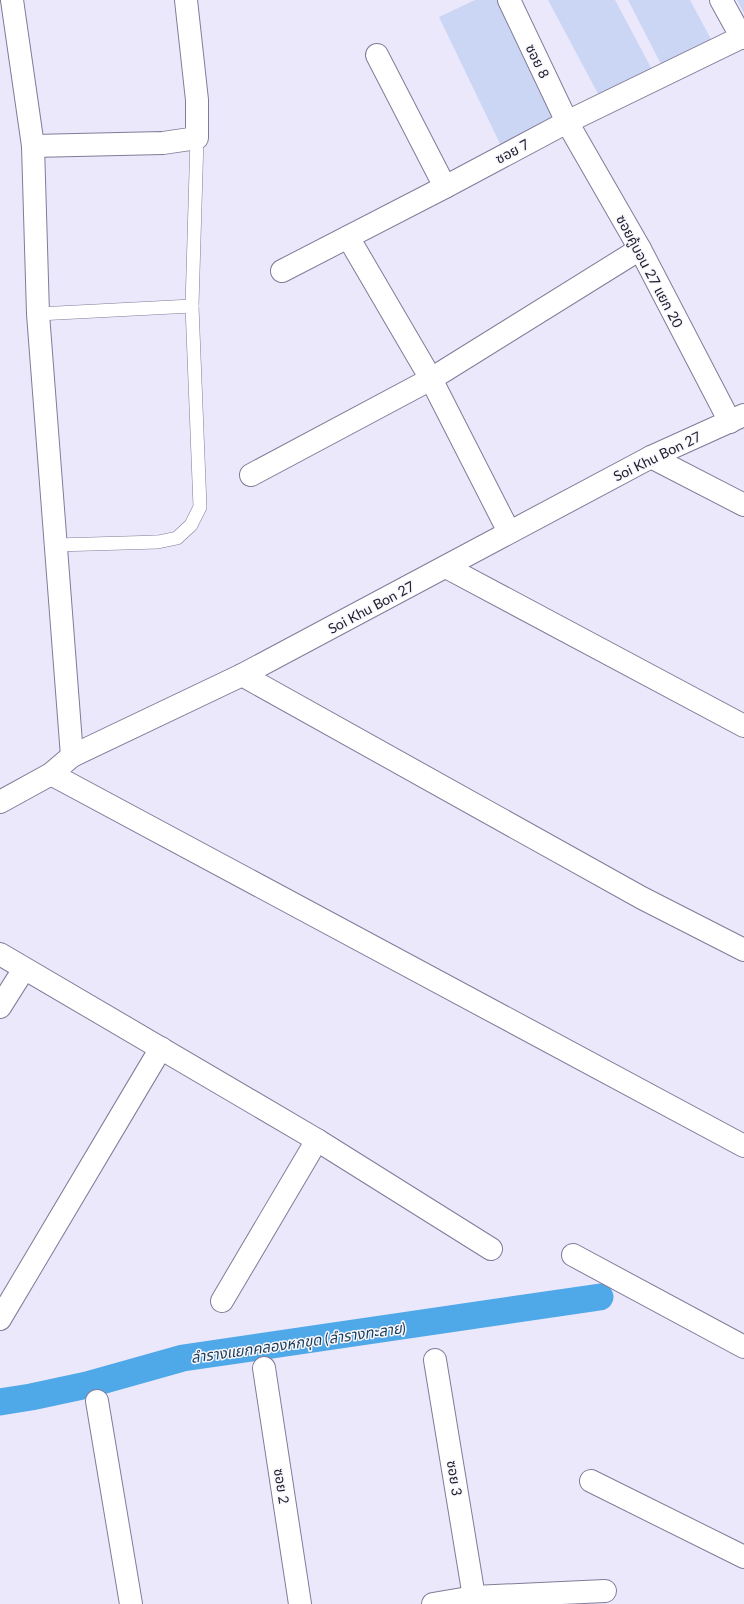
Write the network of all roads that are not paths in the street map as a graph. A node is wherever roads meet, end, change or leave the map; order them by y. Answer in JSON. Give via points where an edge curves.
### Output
{"nodes":[{"id":1,"x":12,"y":0,"type":"edge"},
{"id":2,"x":186,"y":0,"type":"edge"},
{"id":3,"x":509,"y":0,"type":"edge"},
{"id":4,"x":721,"y":0,"type":"edge"},
{"id":5,"x":743,"y":37,"type":"edge"},
{"id":6,"x":377,"y":55,"type":"dead end"},
{"id":7,"x":567,"y":122,"type":"junction"},
{"id":8,"x":197,"y":138,"type":"junction"},
{"id":9,"x":33,"y":146,"type":"junction"},
{"id":10,"x":445,"y":187,"type":"junction"},
{"id":11,"x":348,"y":237,"type":"junction"},
{"id":12,"x":640,"y":249,"type":"junction"},
{"id":13,"x":282,"y":271,"type":"dead end"},
{"id":14,"x":192,"y":306,"type":"junction"},
{"id":15,"x":38,"y":314,"type":"junction"},
{"id":16,"x":431,"y":379,"type":"junction"},
{"id":17,"x":737,"y":418,"type":"edge"},
{"id":18,"x":651,"y":457,"type":"junction"},
{"id":19,"x":251,"y":475,"type":"dead end"},
{"id":20,"x":744,"y":506,"type":"edge"},
{"id":21,"x":509,"y":532,"type":"junction"},
{"id":22,"x":57,"y":545,"type":"junction"},
{"id":23,"x":446,"y":567,"type":"junction"},
{"id":24,"x":242,"y":675,"type":"junction"},
{"id":25,"x":744,"y":726,"type":"edge"},
{"id":26,"x":72,"y":756,"type":"junction"},
{"id":27,"x":51,"y":774,"type":"junction"},
{"id":28,"x":0,"y":802,"type":"edge"},
{"id":29,"x":744,"y":950,"type":"edge"},
{"id":30,"x":0,"y":954,"type":"edge"},
{"id":31,"x":24,"y":969,"type":"junction"},
{"id":32,"x":0,"y":1007,"type":"edge"},
{"id":33,"x":161,"y":1048,"type":"junction"},
{"id":34,"x":317,"y":1140,"type":"junction"},
{"id":35,"x":744,"y":1146,"type":"edge"},
{"id":36,"x":491,"y":1249,"type":"dead end"},
{"id":37,"x":573,"y":1256,"type":"dead end"},
{"id":38,"x":222,"y":1301,"type":"dead end"},
{"id":39,"x":0,"y":1319,"type":"edge"},
{"id":40,"x":744,"y":1347,"type":"edge"},
{"id":41,"x":435,"y":1360,"type":"dead end"},
{"id":42,"x":264,"y":1368,"type":"dead end"},
{"id":43,"x":97,"y":1401,"type":"dead end"},
{"id":44,"x":590,"y":1481,"type":"dead end"},
{"id":45,"x":744,"y":1557,"type":"edge"},
{"id":46,"x":606,"y":1591,"type":"dead end"},
{"id":47,"x":474,"y":1597,"type":"junction"},
{"id":48,"x":131,"y":1604,"type":"edge"},
{"id":49,"x":300,"y":1604,"type":"edge"},
{"id":50,"x":433,"y":1604,"type":"edge"}],
"edges":[{"from":1,"to":9,"type":"street"},
{"from":2,"to":8,"type":"street","via":[[197,100]]},
{"from":3,"to":7,"type":"street","name":"ซอย 8"},
{"from":4,"to":5,"type":"street"},
{"from":5,"to":7,"type":"street","name":"ซอย 7"},
{"from":6,"to":10,"type":"street"},
{"from":7,"to":10,"type":"street","name":"ซอย 7"},
{"from":7,"to":12,"type":"street","name":"ซอยคู้บอน 27 แยก 20"},
{"from":8,"to":9,"type":"street","via":[[163,143]]},
{"from":8,"to":14,"type":"lane"},
{"from":9,"to":15,"type":"street"},
{"from":10,"to":11,"type":"street","name":"ซอย 7"},
{"from":11,"to":13,"type":"street","name":"ซอย 7"},
{"from":11,"to":16,"type":"street"},
{"from":12,"to":16,"type":"street"},
{"from":12,"to":17,"type":"street","name":"ซอยคู้บอน 27 แยก 20"},
{"from":14,"to":15,"type":"lane"},
{"from":14,"to":22,"type":"lane","via":[[200,507],[191,525],[177,538],[158,542]]},
{"from":15,"to":22,"type":"street"},
{"from":16,"to":19,"type":"street"},
{"from":16,"to":21,"type":"street"},
{"from":17,"to":18,"type":"street","name":"Soi Khu Bon 27"},
{"from":18,"to":20,"type":"street"},
{"from":18,"to":21,"type":"street","name":"Soi Khu Bon 27"},
{"from":21,"to":23,"type":"street","name":"Soi Khu Bon 27"},
{"from":22,"to":26,"type":"street"},
{"from":23,"to":24,"type":"street","name":"Soi Khu Bon 27"},
{"from":23,"to":25,"type":"street"},
{"from":24,"to":26,"type":"street","name":"Soi Khu Bon 27"},
{"from":24,"to":29,"type":"street","via":[[642,898]]},
{"from":26,"to":27,"type":"street","name":"Soi Khu Bon 27"},
{"from":27,"to":28,"type":"street","name":"Soi Khu Bon 27"},
{"from":27,"to":35,"type":"street"},
{"from":30,"to":31,"type":"street"},
{"from":31,"to":32,"type":"street"},
{"from":31,"to":33,"type":"street"},
{"from":33,"to":34,"type":"street"},
{"from":33,"to":39,"type":"street"},
{"from":34,"to":36,"type":"street"},
{"from":34,"to":38,"type":"street"},
{"from":37,"to":40,"type":"street"},
{"from":41,"to":47,"type":"street","name":"ซอย 3"},
{"from":42,"to":49,"type":"street","name":"ซอย 2"},
{"from":43,"to":48,"type":"street"},
{"from":44,"to":45,"type":"street"},
{"from":46,"to":47,"type":"street"},
{"from":47,"to":50,"type":"street"}]}
